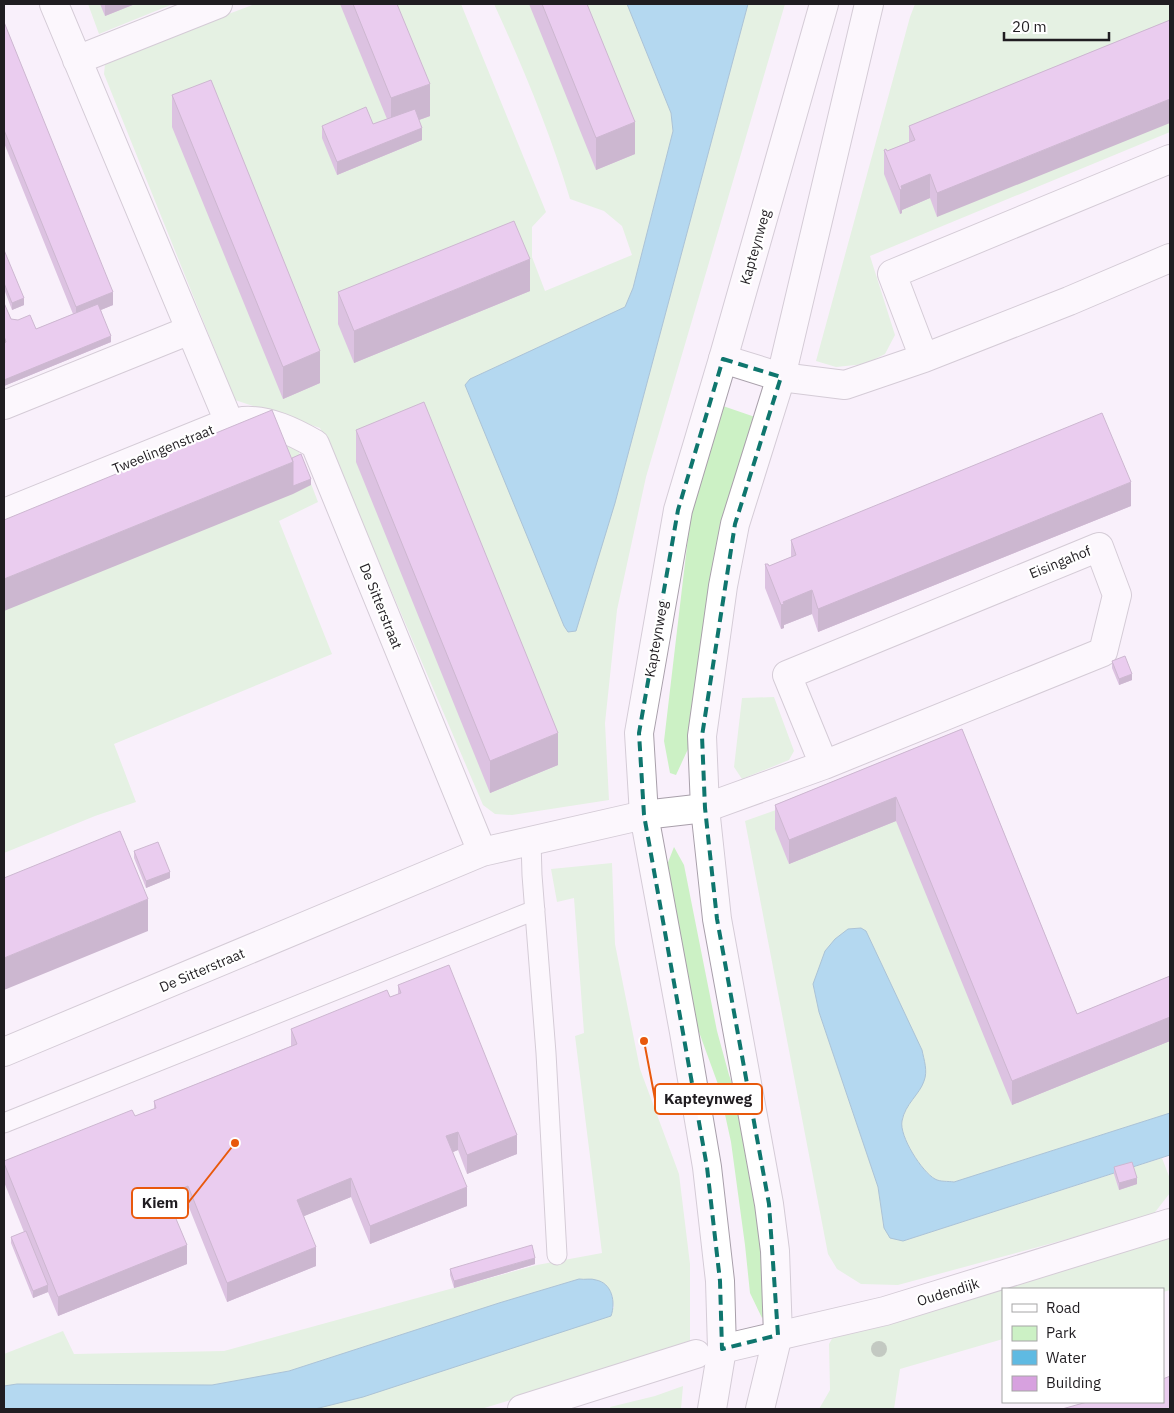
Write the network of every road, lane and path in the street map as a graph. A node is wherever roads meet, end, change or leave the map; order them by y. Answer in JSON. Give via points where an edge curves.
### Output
{"nodes":[{"id":1,"x":54,"y":4,"type":"edge"},
{"id":2,"x":218,"y":4,"type":"edge"},
{"id":3,"x":824,"y":4,"type":"edge"},
{"id":4,"x":869,"y":4,"type":"edge"},
{"id":5,"x":77,"y":60,"type":"junction"},
{"id":6,"x":1170,"y":159,"type":"edge"},
{"id":7,"x":1170,"y":258,"type":"edge"},
{"id":8,"x":190,"y":330,"type":"junction"},
{"id":9,"x":924,"y":358,"type":"junction"},
{"id":10,"x":724,"y":359,"type":"junction"},
{"id":11,"x":782,"y":377,"type":"junction"},
{"id":12,"x":4,"y":405,"type":"edge"},
{"id":13,"x":229,"y":422,"type":"junction"},
{"id":14,"x":4,"y":513,"type":"edge"},
{"id":15,"x":824,"y":765,"type":"junction"},
{"id":16,"x":705,"y":808,"type":"junction"},
{"id":17,"x":644,"y":815,"type":"junction"},
{"id":18,"x":531,"y":841,"type":"junction"},
{"id":19,"x":482,"y":852,"type":"junction"},
{"id":20,"x":535,"y":910,"type":"junction"},
{"id":21,"x":4,"y":1052,"type":"edge"},
{"id":22,"x":4,"y":1123,"type":"edge"},
{"id":23,"x":1170,"y":1223,"type":"edge"},
{"id":24,"x":557,"y":1255,"type":"dead end"},
{"id":25,"x":778,"y":1335,"type":"junction"},
{"id":26,"x":709,"y":1351,"type":"junction"},
{"id":27,"x":522,"y":1409,"type":"edge"},
{"id":28,"x":712,"y":1409,"type":"edge"},
{"id":29,"x":760,"y":1409,"type":"edge"}],
"edges":[{"from":1,"to":5,"type":"street","name":"Tweelingenstraat"},
{"from":2,"to":5,"type":"street"},
{"from":3,"to":10,"type":"street","name":"Kapteynweg"},
{"from":4,"to":11,"type":"street"},
{"from":5,"to":8,"type":"street","name":"Tweelingenstraat"},
{"from":6,"to":9,"type":"street","via":[[892,274]]},
{"from":7,"to":9,"type":"street"},
{"from":8,"to":12,"type":"street"},
{"from":8,"to":13,"type":"street","name":"Tweelingenstraat"},
{"from":9,"to":11,"type":"street","via":[[845,386]]},
{"from":10,"to":11,"type":"street"},
{"from":10,"to":17,"type":"street","name":"Kapteynweg","via":[[678,510],[639,733]]},
{"from":11,"to":16,"type":"street","via":[[735,524],[723,586],[702,736]]},
{"from":13,"to":14,"type":"street","name":"Tweelingenstraat"},
{"from":13,"to":19,"type":"street","name":"De Sitterstraat","via":[[257,420],[300,435],[315,444]]},
{"from":15,"to":15,"type":"street","name":"Eisingahof","via":[[1103,652],[1117,595],[1099,546],[787,675]]},
{"from":15,"to":16,"type":"street","name":"Eisingahof"},
{"from":16,"to":17,"type":"street","name":"De Sitterstraat"},
{"from":16,"to":25,"type":"street","via":[[717,919],[769,1204],[775,1250]]},
{"from":17,"to":18,"type":"street","name":"De Sitterstraat"},
{"from":17,"to":26,"type":"street","name":"Kapteynweg","via":[[707,1167],[720,1281]]},
{"from":18,"to":19,"type":"street","name":"De Sitterstraat"},
{"from":18,"to":20,"type":"lane"},
{"from":19,"to":21,"type":"street","name":"De Sitterstraat"},
{"from":20,"to":22,"type":"lane"},
{"from":20,"to":24,"type":"lane"},
{"from":23,"to":25,"type":"street","name":"Oudendijk","via":[[885,1311]]},
{"from":25,"to":26,"type":"street","name":"Oudendijk"},
{"from":25,"to":29,"type":"street"},
{"from":26,"to":27,"type":"street","name":"Oudendijk"},
{"from":26,"to":28,"type":"street","name":"Kapteynweg"}]}
